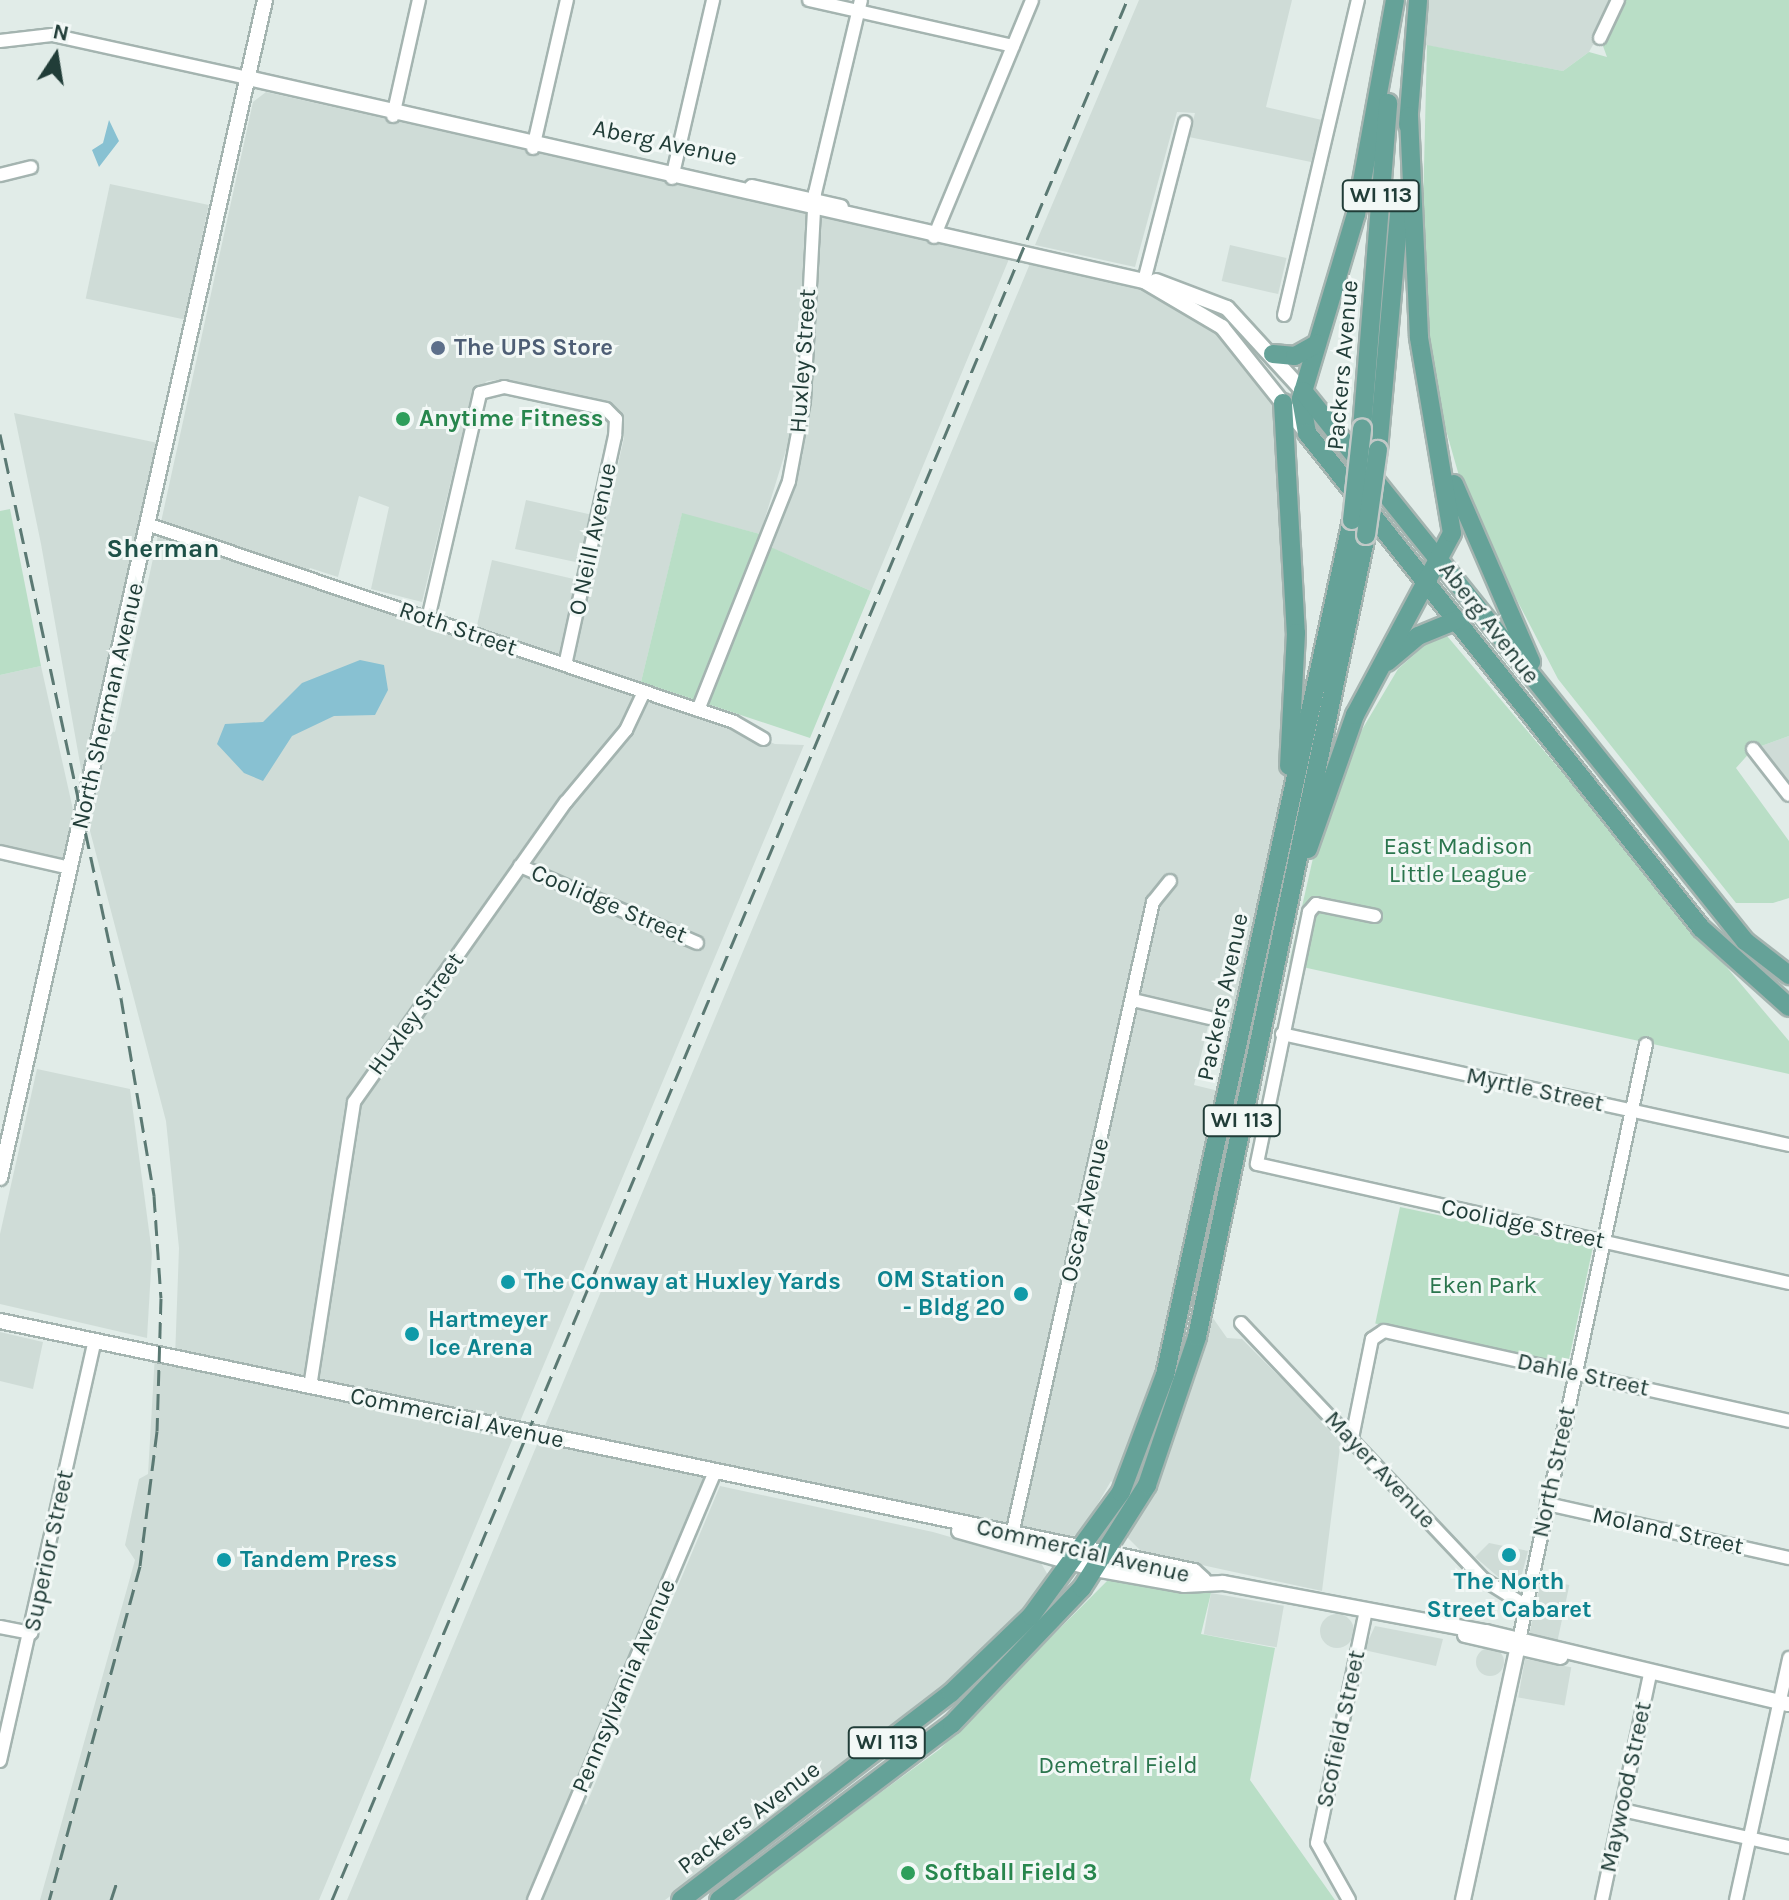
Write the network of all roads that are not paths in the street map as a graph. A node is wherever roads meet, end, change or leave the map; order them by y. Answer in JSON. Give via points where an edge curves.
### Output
{"nodes":[{"id":1,"x":265,"y":0,"type":"edge"},
{"id":2,"x":419,"y":0,"type":"edge"},
{"id":3,"x":567,"y":0,"type":"edge"},
{"id":4,"x":713,"y":0,"type":"edge"},
{"id":5,"x":809,"y":0,"type":"edge"},
{"id":6,"x":1032,"y":0,"type":"edge"},
{"id":7,"x":1358,"y":0,"type":"edge"},
{"id":8,"x":1395,"y":0,"type":"edge"},
{"id":9,"x":1418,"y":0,"type":"edge"},
{"id":10,"x":1618,"y":0,"type":"edge"},
{"id":11,"x":860,"y":6,"type":"edge"},
{"id":12,"x":1600,"y":38,"type":"dead end"},
{"id":13,"x":0,"y":41,"type":"edge"},
{"id":14,"x":1013,"y":46,"type":"junction"},
{"id":15,"x":248,"y":78,"type":"junction"},
{"id":16,"x":394,"y":112,"type":"junction"},
{"id":17,"x":1409,"y":116,"type":"junction"},
{"id":18,"x":1185,"y":122,"type":"dead end"},
{"id":19,"x":534,"y":143,"type":"junction"},
{"id":20,"x":31,"y":167,"type":"dead end"},
{"id":21,"x":673,"y":174,"type":"junction"},
{"id":22,"x":0,"y":175,"type":"edge"},
{"id":23,"x":814,"y":205,"type":"junction"},
{"id":24,"x":936,"y":233,"type":"junction"},
{"id":25,"x":1144,"y":281,"type":"junction"},
{"id":26,"x":1284,"y":315,"type":"dead end"},
{"id":27,"x":1317,"y":344,"type":"junction"},
{"id":28,"x":1273,"y":354,"type":"junction"},
{"id":29,"x":1303,"y":391,"type":"junction"},
{"id":30,"x":1283,"y":403,"type":"junction"},
{"id":31,"x":1432,"y":407,"type":"junction"},
{"id":32,"x":1310,"y":436,"type":"junction"},
{"id":33,"x":1287,"y":474,"type":"junction"},
{"id":34,"x":1405,"y":519,"type":"junction"},
{"id":35,"x":150,"y":525,"type":"junction"},
{"id":36,"x":1438,"y":559,"type":"junction"},
{"id":37,"x":1426,"y":581,"type":"junction"},
{"id":38,"x":428,"y":619,"type":"junction"},
{"id":39,"x":1457,"y":620,"type":"junction"},
{"id":40,"x":565,"y":665,"type":"junction"},
{"id":41,"x":1375,"y":676,"type":"junction"},
{"id":42,"x":1545,"y":689,"type":"junction"},
{"id":43,"x":644,"y":692,"type":"junction"},
{"id":44,"x":698,"y":710,"type":"junction"},
{"id":45,"x":763,"y":739,"type":"dead end"},
{"id":46,"x":1753,"y":749,"type":"dead end"},
{"id":47,"x":1789,"y":795,"type":"edge"},
{"id":48,"x":1283,"y":833,"type":"junction"},
{"id":49,"x":0,"y":852,"type":"edge"},
{"id":50,"x":520,"y":866,"type":"junction"},
{"id":51,"x":70,"y":868,"type":"junction"},
{"id":52,"x":1170,"y":881,"type":"dead end"},
{"id":53,"x":1288,"y":905,"type":"junction"},
{"id":54,"x":1375,"y":916,"type":"dead end"},
{"id":55,"x":697,"y":943,"type":"dead end"},
{"id":56,"x":1789,"y":975,"type":"edge"},
{"id":57,"x":1133,"y":1000,"type":"junction"},
{"id":58,"x":1789,"y":1007,"type":"edge"},
{"id":59,"x":1210,"y":1018,"type":"dead end"},
{"id":60,"x":1282,"y":1034,"type":"junction"},
{"id":61,"x":1646,"y":1044,"type":"dead end"},
{"id":62,"x":1631,"y":1111,"type":"junction"},
{"id":63,"x":1789,"y":1145,"type":"edge"},
{"id":64,"x":0,"y":1175,"type":"edge"},
{"id":65,"x":1603,"y":1242,"type":"junction"},
{"id":66,"x":1789,"y":1283,"type":"edge"},
{"id":67,"x":0,"y":1321,"type":"edge"},
{"id":68,"x":1241,"y":1323,"type":"dead end"},
{"id":69,"x":95,"y":1341,"type":"junction"},
{"id":70,"x":1575,"y":1374,"type":"junction"},
{"id":71,"x":310,"y":1387,"type":"junction"},
{"id":72,"x":1789,"y":1421,"type":"edge"},
{"id":73,"x":1352,"y":1438,"type":"junction"},
{"id":74,"x":715,"y":1472,"type":"junction"},
{"id":75,"x":1547,"y":1504,"type":"junction"},
{"id":76,"x":1011,"y":1540,"type":"junction"},
{"id":77,"x":1084,"y":1549,"type":"junction"},
{"id":78,"x":1107,"y":1553,"type":"junction"},
{"id":79,"x":1789,"y":1558,"type":"edge"},
{"id":80,"x":1072,"y":1564,"type":"junction"},
{"id":81,"x":1095,"y":1569,"type":"junction"},
{"id":82,"x":1204,"y":1580,"type":"junction"},
{"id":83,"x":1526,"y":1606,"type":"junction"},
{"id":84,"x":1366,"y":1611,"type":"junction"},
{"id":85,"x":0,"y":1627,"type":"edge"},
{"id":86,"x":31,"y":1633,"type":"junction"},
{"id":87,"x":1518,"y":1645,"type":"junction"},
{"id":88,"x":1789,"y":1658,"type":"edge"},
{"id":89,"x":1650,"y":1674,"type":"junction"},
{"id":90,"x":1784,"y":1703,"type":"edge"},
{"id":91,"x":0,"y":1761,"type":"edge"},
{"id":92,"x":1622,"y":1810,"type":"junction"},
{"id":93,"x":1749,"y":1838,"type":"junction"},
{"id":94,"x":1789,"y":1847,"type":"edge"},
{"id":95,"x":534,"y":1900,"type":"edge"},
{"id":96,"x":681,"y":1900,"type":"edge"},
{"id":97,"x":719,"y":1900,"type":"edge"},
{"id":98,"x":1349,"y":1900,"type":"edge"},
{"id":99,"x":1463,"y":1900,"type":"edge"},
{"id":100,"x":1602,"y":1900,"type":"edge"},
{"id":101,"x":1736,"y":1900,"type":"edge"}],
"edges":[{"from":1,"to":15,"type":"street","name":"North Sherman Avenue"},
{"from":2,"to":16,"type":"street"},
{"from":3,"to":19,"type":"street"},
{"from":4,"to":21,"type":"street"},
{"from":5,"to":11,"type":"street"},
{"from":6,"to":14,"type":"street"},
{"from":7,"to":26,"type":"street"},
{"from":8,"to":27,"type":"main road","via":[[1356,214]]},
{"from":8,"to":48,"type":"main road","name":"Packers Avenue","number":"WI 113","bridge":true,"via":[[1352,520]]},
{"from":9,"to":17,"type":"main road","name":"Packers Avenue","number":"WI 113"},
{"from":10,"to":12,"type":"street"},
{"from":11,"to":14,"type":"street"},
{"from":11,"to":23,"type":"street","name":"Huxley Street"},
{"from":13,"to":15,"type":"street","via":[[52,35]]},
{"from":14,"to":24,"type":"street"},
{"from":15,"to":16,"type":"street","name":"Aberg Avenue"},
{"from":15,"to":35,"type":"street","name":"North Sherman Avenue"},
{"from":16,"to":19,"type":"street","name":"Aberg Avenue"},
{"from":17,"to":31,"type":"main road","via":[[1412,263]]},
{"from":17,"to":53,"type":"main road","name":"Packers Avenue","number":"WI 113","bridge":true,"via":[[1366,535]]},
{"from":18,"to":25,"type":"street"},
{"from":19,"to":21,"type":"street","name":"Aberg Avenue"},
{"from":20,"to":22,"type":"street"},
{"from":21,"to":23,"type":"street","name":"Aberg Avenue"},
{"from":23,"to":24,"type":"street","name":"Aberg Avenue"},
{"from":23,"to":44,"type":"street","name":"Huxley Street","via":[[804,401],[789,481]]},
{"from":24,"to":25,"type":"street","name":"Aberg Avenue"},
{"from":25,"to":28,"type":"street","name":"Aberg Avenue","via":[[1212,299]]},
{"from":25,"to":30,"type":"street","name":"Aberg Avenue","via":[[1215,321]]},
{"from":27,"to":28,"type":"main road","via":[[1298,356]]},
{"from":27,"to":29,"type":"main road"},
{"from":28,"to":29,"type":"street","name":"Aberg Avenue"},
{"from":29,"to":32,"type":"main road"},
{"from":29,"to":34,"type":"main road","name":"Aberg Avenue"},
{"from":30,"to":32,"type":"street","name":"Aberg Avenue"},
{"from":30,"to":33,"type":"main road"},
{"from":31,"to":36,"type":"main road","via":[[1452,525]]},
{"from":31,"to":42,"type":"main road","via":[[1481,556]]},
{"from":32,"to":33,"type":"main road"},
{"from":32,"to":34,"type":"main road","via":[[1336,445]]},
{"from":32,"to":37,"type":"main road","name":"Aberg Avenue"},
{"from":33,"to":48,"type":"main road","via":[[1296,633]]},
{"from":34,"to":36,"type":"main road","name":"Aberg Avenue"},
{"from":35,"to":38,"type":"street","name":"Roth Street"},
{"from":35,"to":51,"type":"street","name":"North Sherman Avenue"},
{"from":36,"to":37,"type":"main road"},
{"from":36,"to":42,"type":"main road","name":"Aberg Avenue"},
{"from":37,"to":39,"type":"main road","name":"Aberg Avenue"},
{"from":37,"to":41,"type":"main road"},
{"from":38,"to":40,"type":"street","name":"Roth Street"},
{"from":38,"to":40,"type":"street","name":"O Neill Avenue","via":[[480,393],[504,387],[612,413],[615,436]]},
{"from":39,"to":41,"type":"main road","via":[[1411,640]]},
{"from":39,"to":58,"type":"main road","name":"Aberg Avenue","via":[[1701,928]]},
{"from":40,"to":43,"type":"street","name":"Roth Street"},
{"from":41,"to":53,"type":"main road","via":[[1350,726]]},
{"from":42,"to":56,"type":"main road","name":"Aberg Avenue","via":[[1745,941]]},
{"from":43,"to":44,"type":"street","name":"Roth Street"},
{"from":43,"to":50,"type":"street","name":"Huxley Street","via":[[626,730]]},
{"from":44,"to":45,"type":"street","name":"Roth Street"},
{"from":46,"to":47,"type":"street"},
{"from":48,"to":77,"type":"main road","name":"Packers Avenue","number":"WI 113","via":[[1165,1375],[1135,1461]]},
{"from":49,"to":51,"type":"street"},
{"from":50,"to":55,"type":"street","name":"Coolidge Street"},
{"from":50,"to":71,"type":"street","name":"Huxley Street","via":[[354,1102]]},
{"from":51,"to":64,"type":"street","name":"North Sherman Avenue"},
{"from":52,"to":57,"type":"street","name":"Oscar Avenue","via":[[1153,902]]},
{"from":53,"to":78,"type":"main road","name":"Packers Avenue","number":"WI 113","via":[[1185,1387],[1147,1485]]},
{"from":54,"to":60,"type":"street","via":[[1314,905]]},
{"from":57,"to":59,"type":"street"},
{"from":57,"to":76,"type":"street","name":"Oscar Avenue"},
{"from":60,"to":62,"type":"street","name":"Myrtle Street"},
{"from":60,"to":65,"type":"street","name":"Coolidge Street","via":[[1257,1164]]},
{"from":61,"to":62,"type":"street","name":"North Street"},
{"from":62,"to":63,"type":"street","name":"Myrtle Street"},
{"from":62,"to":65,"type":"street","name":"North Street"},
{"from":65,"to":66,"type":"street","name":"Coolidge Street"},
{"from":65,"to":70,"type":"street","name":"North Street"},
{"from":67,"to":69,"type":"street","name":"Commercial Avenue"},
{"from":68,"to":73,"type":"street","name":"Mayer Avenue"},
{"from":69,"to":71,"type":"street","name":"Commercial Avenue"},
{"from":69,"to":86,"type":"street","name":"Superior Street"},
{"from":70,"to":72,"type":"street","name":"Dahle Street"},
{"from":70,"to":73,"type":"street","name":"Dahle Street","via":[[1377,1333]]},
{"from":70,"to":75,"type":"street","name":"North Street"},
{"from":71,"to":74,"type":"street","name":"Commercial Avenue"},
{"from":73,"to":83,"type":"street","name":"Mayer Avenue","via":[[1491,1588]]},
{"from":74,"to":76,"type":"street","name":"Commercial Avenue"},
{"from":74,"to":95,"type":"street","name":"Pennsylvania Avenue"},
{"from":75,"to":79,"type":"street","name":"Moland Street"},
{"from":75,"to":83,"type":"street","name":"North Street"},
{"from":76,"to":77,"type":"street","name":"Commercial Avenue"},
{"from":76,"to":80,"type":"street","name":"Commercial Avenue"},
{"from":77,"to":78,"type":"street","name":"Commercial Avenue"},
{"from":77,"to":80,"type":"main road","name":"Packers Avenue","number":"WI 113"},
{"from":78,"to":81,"type":"main road","name":"Packers Avenue","number":"WI 113"},
{"from":78,"to":82,"type":"street","name":"Commercial Avenue","via":[[1194,1571]]},
{"from":80,"to":81,"type":"street","name":"Commercial Avenue"},
{"from":80,"to":96,"type":"main road","name":"Packers Avenue","number":"WI 113","via":[[1031,1616],[951,1693]]},
{"from":81,"to":82,"type":"street","name":"Commercial Avenue","via":[[1184,1585]]},
{"from":81,"to":97,"type":"main road","name":"Packers Avenue","number":"WI 113","via":[[1045,1633],[952,1724]]},
{"from":82,"to":84,"type":"street","name":"Commercial Avenue"},
{"from":83,"to":87,"type":"street","name":"North Street"},
{"from":84,"to":87,"type":"street","name":"Commercial Avenue"},
{"from":84,"to":98,"type":"street","name":"Scofield Street","via":[[1317,1847]]},
{"from":85,"to":86,"type":"street"},
{"from":86,"to":91,"type":"street","name":"Superior Street"},
{"from":87,"to":89,"type":"street","name":"Commercial Avenue"},
{"from":87,"to":99,"type":"street","name":"North Street"},
{"from":88,"to":90,"type":"street"},
{"from":89,"to":90,"type":"street","name":"Commercial Avenue"},
{"from":89,"to":92,"type":"street","name":"Maywood Street"},
{"from":90,"to":93,"type":"street"},
{"from":92,"to":93,"type":"street"},
{"from":92,"to":100,"type":"street","name":"Maywood Street"},
{"from":93,"to":94,"type":"street"},
{"from":93,"to":101,"type":"street"}]}
